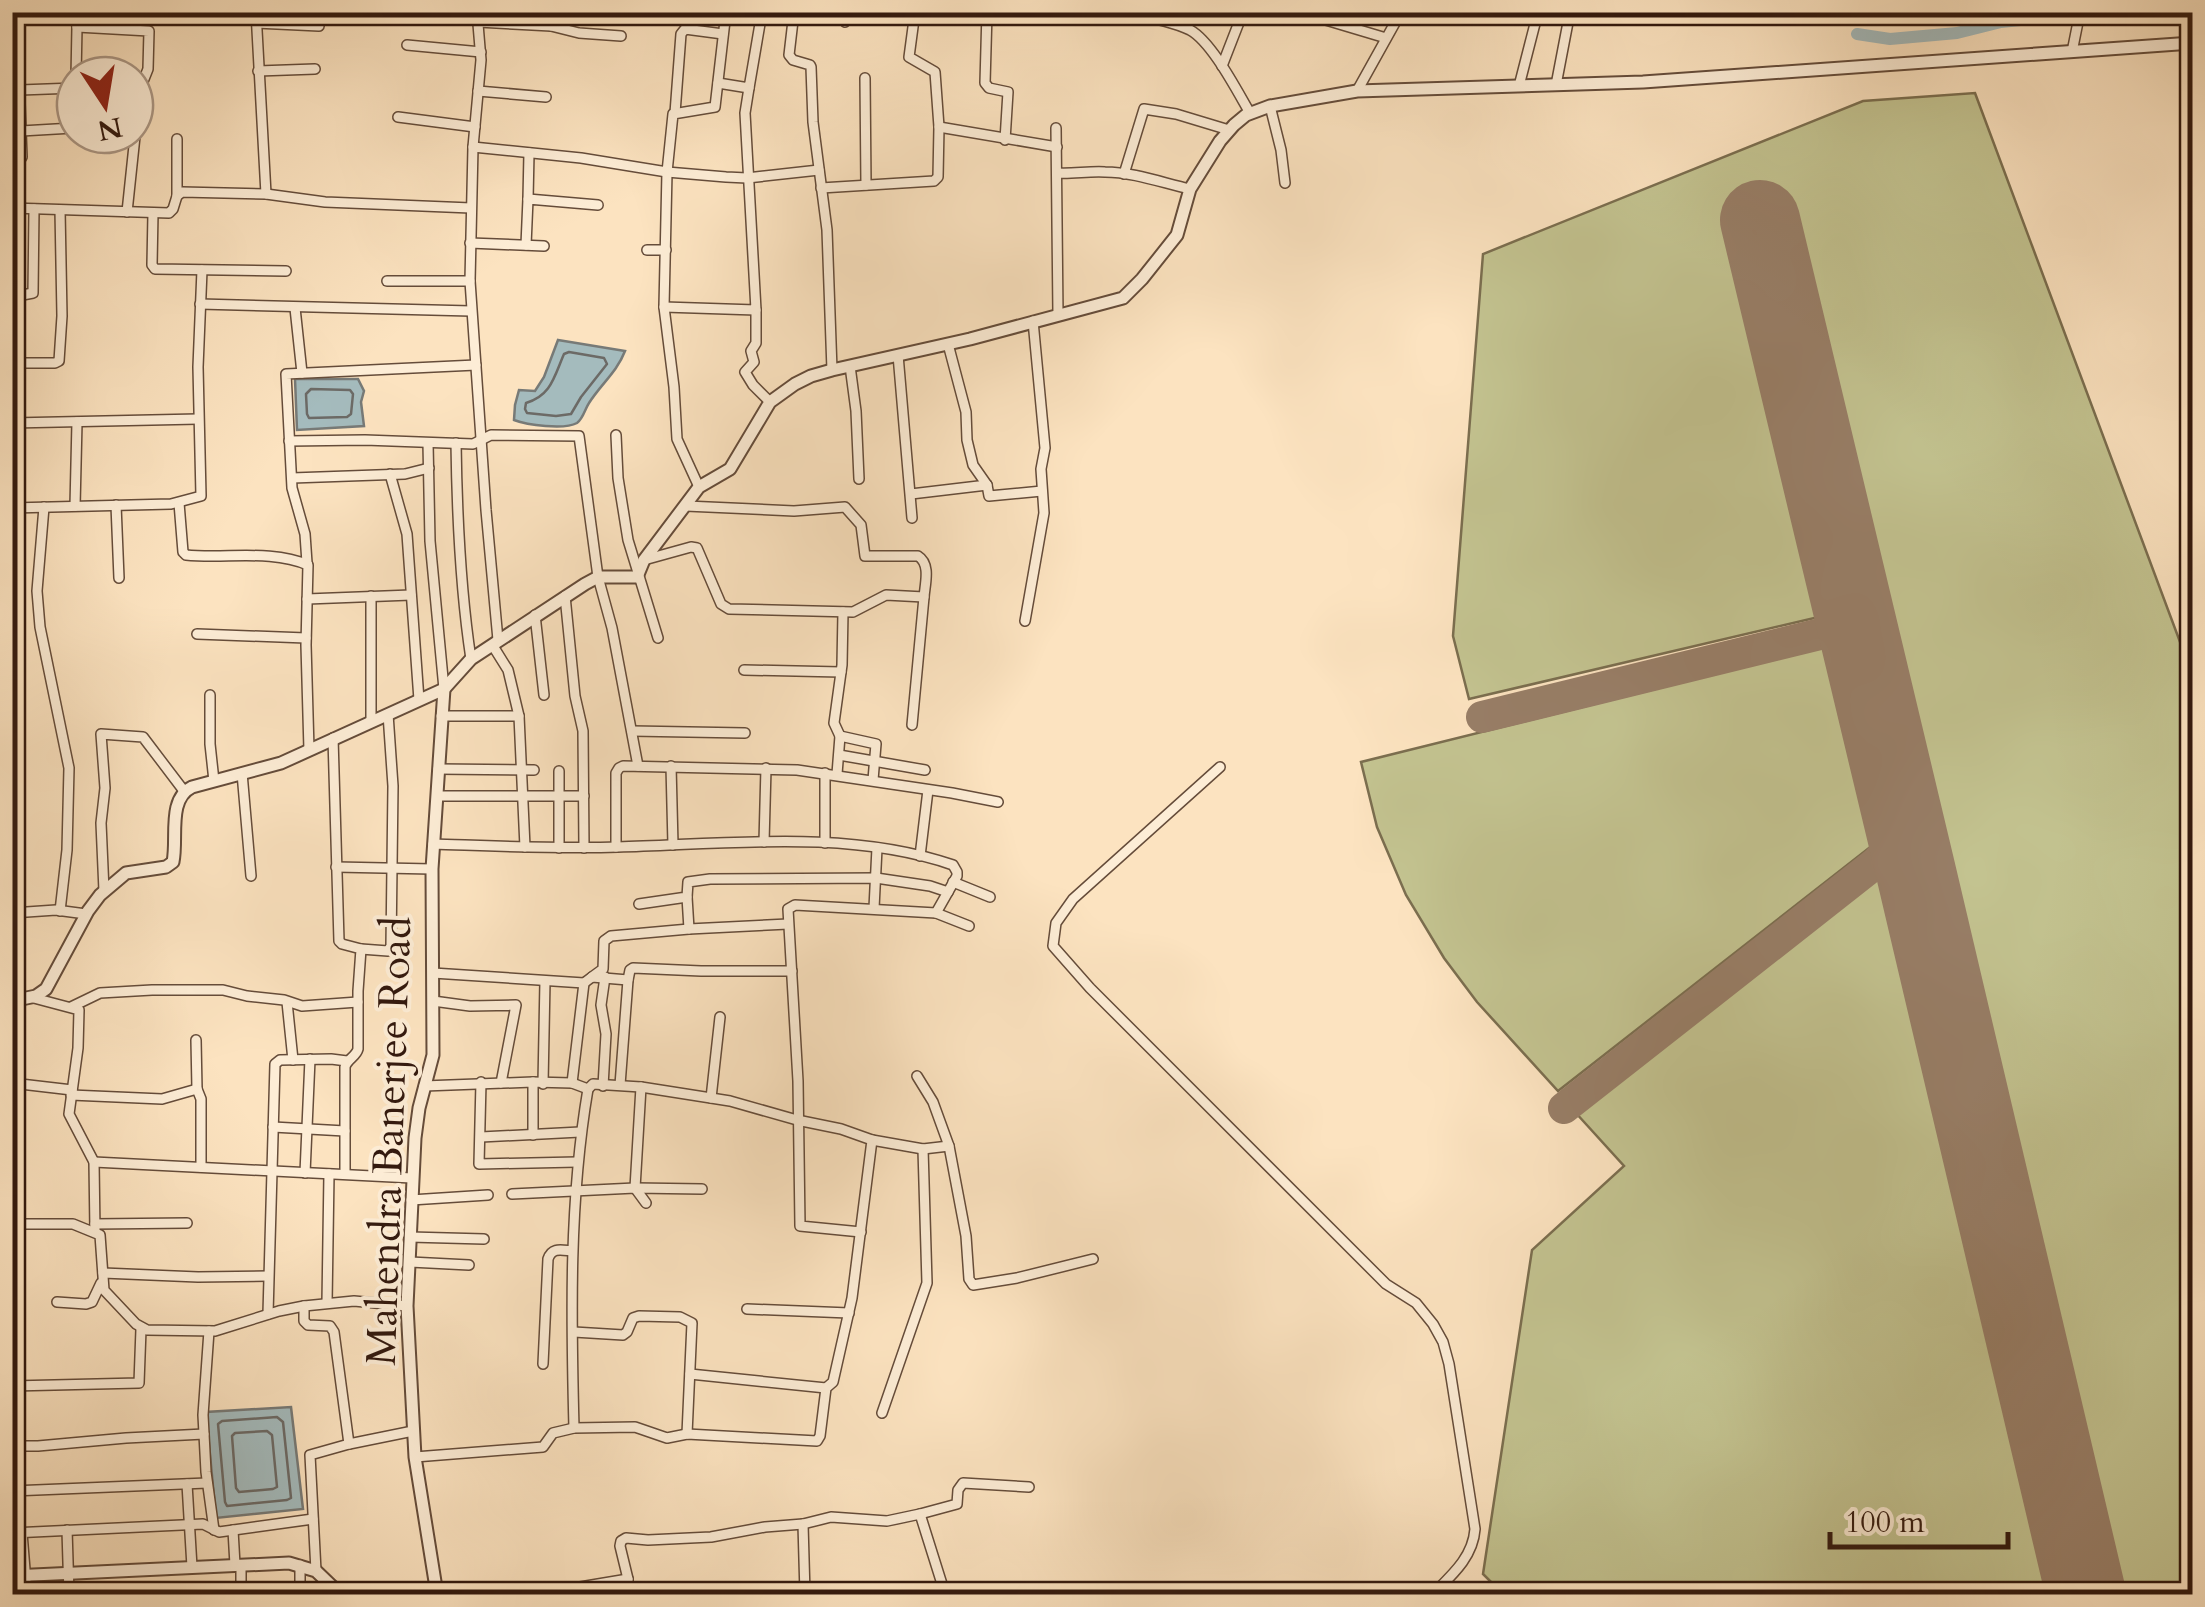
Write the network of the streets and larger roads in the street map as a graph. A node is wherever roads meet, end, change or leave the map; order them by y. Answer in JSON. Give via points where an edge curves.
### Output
{"nodes":[{"id":1,"x":75,"y":12,"type":"edge"},
{"id":2,"x":129,"y":12,"type":"edge"},
{"id":3,"x":556,"y":12,"type":"edge"},
{"id":4,"x":726,"y":12,"type":"edge"},
{"id":5,"x":762,"y":12,"type":"edge"},
{"id":6,"x":794,"y":12,"type":"edge"},
{"id":7,"x":914,"y":12,"type":"edge"},
{"id":8,"x":987,"y":12,"type":"edge"},
{"id":9,"x":1122,"y":12,"type":"edge"},
{"id":10,"x":1243,"y":12,"type":"edge"},
{"id":11,"x":1401,"y":12,"type":"edge"},
{"id":12,"x":1538,"y":12,"type":"edge"},
{"id":13,"x":1570,"y":12,"type":"edge"},
{"id":14,"x":2080,"y":12,"type":"edge"},
{"id":15,"x":478,"y":17,"type":"edge"},
{"id":16,"x":256,"y":18,"type":"edge"},
{"id":17,"x":1319,"y":18,"type":"dead end"},
{"id":18,"x":319,"y":26,"type":"dead end"},
{"id":19,"x":551,"y":26,"type":"junction"},
{"id":20,"x":77,"y":27,"type":"junction"},
{"id":21,"x":128,"y":29,"type":"junction"},
{"id":22,"x":723,"y":34,"type":"junction"},
{"id":23,"x":622,"y":36,"type":"dead end"},
{"id":24,"x":1386,"y":38,"type":"junction"},
{"id":25,"x":2192,"y":44,"type":"edge"},
{"id":26,"x":406,"y":45,"type":"dead end"},
{"id":27,"x":12,"y":51,"type":"edge"},
{"id":28,"x":481,"y":52,"type":"junction"},
{"id":29,"x":2072,"y":52,"type":"junction"},
{"id":30,"x":76,"y":55,"type":"edge"},
{"id":31,"x":148,"y":55,"type":"edge"},
{"id":32,"x":1222,"y":66,"type":"junction"},
{"id":33,"x":315,"y":69,"type":"dead end"},
{"id":34,"x":258,"y":71,"type":"junction"},
{"id":35,"x":865,"y":78,"type":"dead end"},
{"id":36,"x":718,"y":83,"type":"junction"},
{"id":37,"x":1556,"y":85,"type":"junction"},
{"id":38,"x":1519,"y":86,"type":"junction"},
{"id":39,"x":749,"y":88,"type":"junction"},
{"id":40,"x":55,"y":89,"type":"edge"},
{"id":41,"x":20,"y":90,"type":"junction"},
{"id":42,"x":478,"y":91,"type":"junction"},
{"id":43,"x":1357,"y":91,"type":"junction"},
{"id":44,"x":546,"y":97,"type":"dead end"},
{"id":45,"x":1270,"y":106,"type":"junction"},
{"id":46,"x":675,"y":113,"type":"junction"},
{"id":47,"x":1248,"y":114,"type":"junction"},
{"id":48,"x":398,"y":118,"type":"dead end"},
{"id":49,"x":474,"y":127,"type":"junction"},
{"id":50,"x":939,"y":127,"type":"junction"},
{"id":51,"x":55,"y":128,"type":"edge"},
{"id":52,"x":1056,"y":128,"type":"dead end"},
{"id":53,"x":21,"y":130,"type":"junction"},
{"id":54,"x":1229,"y":130,"type":"junction"},
{"id":55,"x":177,"y":138,"type":"dead end"},
{"id":56,"x":1005,"y":140,"type":"junction"},
{"id":57,"x":474,"y":144,"type":"junction"},
{"id":58,"x":1057,"y":147,"type":"junction"},
{"id":59,"x":529,"y":152,"type":"junction"},
{"id":60,"x":132,"y":155,"type":"edge"},
{"id":61,"x":12,"y":164,"type":"edge"},
{"id":62,"x":819,"y":168,"type":"junction"},
{"id":63,"x":667,"y":172,"type":"junction"},
{"id":64,"x":1057,"y":173,"type":"junction"},
{"id":65,"x":1124,"y":174,"type":"junction"},
{"id":66,"x":748,"y":178,"type":"junction"},
{"id":67,"x":1285,"y":183,"type":"dead end"},
{"id":68,"x":866,"y":185,"type":"junction"},
{"id":69,"x":821,"y":188,"type":"junction"},
{"id":70,"x":1190,"y":189,"type":"junction"},
{"id":71,"x":266,"y":194,"type":"junction"},
{"id":72,"x":177,"y":196,"type":"junction"},
{"id":73,"x":528,"y":198,"type":"junction"},
{"id":74,"x":598,"y":205,"type":"dead end"},
{"id":75,"x":12,"y":208,"type":"edge"},
{"id":76,"x":34,"y":209,"type":"junction"},
{"id":77,"x":60,"y":210,"type":"junction"},
{"id":78,"x":127,"y":212,"type":"junction"},
{"id":79,"x":470,"y":212,"type":"junction"},
{"id":80,"x":152,"y":213,"type":"junction"},
{"id":81,"x":470,"y":243,"type":"junction"},
{"id":82,"x":526,"y":244,"type":"junction"},
{"id":83,"x":544,"y":246,"type":"dead end"},
{"id":84,"x":648,"y":250,"type":"dead end"},
{"id":85,"x":666,"y":250,"type":"junction"},
{"id":86,"x":202,"y":270,"type":"junction"},
{"id":87,"x":286,"y":272,"type":"dead end"},
{"id":88,"x":387,"y":281,"type":"dead end"},
{"id":89,"x":470,"y":281,"type":"junction"},
{"id":90,"x":12,"y":296,"type":"edge"},
{"id":91,"x":200,"y":304,"type":"junction"},
{"id":92,"x":664,"y":307,"type":"junction"},
{"id":93,"x":295,"y":308,"type":"junction"},
{"id":94,"x":756,"y":310,"type":"junction"},
{"id":95,"x":471,"y":312,"type":"junction"},
{"id":96,"x":1058,"y":314,"type":"junction"},
{"id":97,"x":1033,"y":321,"type":"junction"},
{"id":98,"x":948,"y":344,"type":"junction"},
{"id":99,"x":898,"y":355,"type":"junction"},
{"id":100,"x":12,"y":363,"type":"edge"},
{"id":101,"x":476,"y":365,"type":"junction"},
{"id":102,"x":850,"y":366,"type":"junction"},
{"id":103,"x":832,"y":370,"type":"junction"},
{"id":104,"x":302,"y":373,"type":"junction"},
{"id":105,"x":770,"y":402,"type":"junction"},
{"id":106,"x":198,"y":419,"type":"junction"},
{"id":107,"x":78,"y":422,"type":"junction"},
{"id":108,"x":12,"y":423,"type":"edge"},
{"id":109,"x":616,"y":435,"type":"dead end"},
{"id":110,"x":482,"y":440,"type":"junction"},
{"id":111,"x":289,"y":441,"type":"junction"},
{"id":112,"x":428,"y":443,"type":"junction"},
{"id":113,"x":456,"y":444,"type":"junction"},
{"id":114,"x":429,"y":468,"type":"junction"},
{"id":115,"x":390,"y":474,"type":"junction"},
{"id":116,"x":292,"y":478,"type":"junction"},
{"id":117,"x":859,"y":480,"type":"dead end"},
{"id":118,"x":988,"y":486,"type":"junction"},
{"id":119,"x":698,"y":487,"type":"junction"},
{"id":120,"x":1042,"y":491,"type":"junction"},
{"id":121,"x":911,"y":494,"type":"junction"},
{"id":122,"x":179,"y":503,"type":"junction"},
{"id":123,"x":116,"y":505,"type":"junction"},
{"id":124,"x":75,"y":506,"type":"junction"},
{"id":125,"x":686,"y":506,"type":"junction"},
{"id":126,"x":44,"y":507,"type":"junction"},
{"id":127,"x":12,"y":508,"type":"edge"},
{"id":128,"x":912,"y":518,"type":"dead end"},
{"id":129,"x":644,"y":560,"type":"junction"},
{"id":130,"x":307,"y":563,"type":"junction"},
{"id":131,"x":598,"y":577,"type":"junction"},
{"id":132,"x":637,"y":577,"type":"junction"},
{"id":133,"x":119,"y":578,"type":"dead end"},
{"id":134,"x":410,"y":595,"type":"junction"},
{"id":135,"x":371,"y":596,"type":"junction"},
{"id":136,"x":565,"y":596,"type":"junction"},
{"id":137,"x":924,"y":597,"type":"junction"},
{"id":138,"x":307,"y":599,"type":"junction"},
{"id":139,"x":843,"y":612,"type":"junction"},
{"id":140,"x":535,"y":615,"type":"junction"},
{"id":141,"x":1025,"y":621,"type":"dead end"},
{"id":142,"x":196,"y":634,"type":"dead end"},
{"id":143,"x":306,"y":638,"type":"junction"},
{"id":144,"x":658,"y":638,"type":"dead end"},
{"id":145,"x":496,"y":643,"type":"junction"},
{"id":146,"x":471,"y":659,"type":"junction"},
{"id":147,"x":744,"y":670,"type":"dead end"},
{"id":148,"x":841,"y":672,"type":"junction"},
{"id":149,"x":444,"y":689,"type":"junction"},
{"id":150,"x":210,"y":695,"type":"dead end"},
{"id":151,"x":544,"y":695,"type":"dead end"},
{"id":152,"x":419,"y":700,"type":"junction"},
{"id":153,"x":388,"y":714,"type":"junction"},
{"id":154,"x":442,"y":716,"type":"junction"},
{"id":155,"x":519,"y":716,"type":"junction"},
{"id":156,"x":372,"y":721,"type":"junction"},
{"id":157,"x":912,"y":725,"type":"dead end"},
{"id":158,"x":632,"y":732,"type":"junction"},
{"id":159,"x":745,"y":733,"type":"dead end"},
{"id":160,"x":840,"y":736,"type":"junction"},
{"id":161,"x":332,"y":738,"type":"junction"},
{"id":162,"x":309,"y":750,"type":"junction"},
{"id":163,"x":838,"y":755,"type":"junction"},
{"id":164,"x":875,"y":761,"type":"junction"},
{"id":165,"x":638,"y":766,"type":"junction"},
{"id":166,"x":670,"y":766,"type":"junction"},
{"id":167,"x":1220,"y":767,"type":"dead end"},
{"id":168,"x":766,"y":768,"type":"junction"},
{"id":169,"x":438,"y":769,"type":"junction"},
{"id":170,"x":534,"y":770,"type":"dead end"},
{"id":171,"x":925,"y":770,"type":"dead end"},
{"id":172,"x":520,"y":771,"type":"junction"},
{"id":173,"x":559,"y":771,"type":"dead end"},
{"id":174,"x":242,"y":774,"type":"junction"},
{"id":175,"x":831,"y":774,"type":"junction"},
{"id":176,"x":214,"y":780,"type":"junction"},
{"id":177,"x":873,"y":780,"type":"junction"},
{"id":178,"x":928,"y":790,"type":"junction"},
{"id":179,"x":184,"y":791,"type":"junction"},
{"id":180,"x":437,"y":796,"type":"junction"},
{"id":181,"x":584,"y":796,"type":"junction"},
{"id":182,"x":521,"y":797,"type":"junction"},
{"id":183,"x":560,"y":797,"type":"junction"},
{"id":184,"x":998,"y":802,"type":"dead end"},
{"id":185,"x":764,"y":842,"type":"junction"},
{"id":186,"x":825,"y":843,"type":"junction"},
{"id":187,"x":433,"y":844,"type":"junction"},
{"id":188,"x":674,"y":845,"type":"junction"},
{"id":189,"x":525,"y":847,"type":"junction"},
{"id":190,"x":616,"y":847,"type":"junction"},
{"id":191,"x":559,"y":848,"type":"junction"},
{"id":192,"x":584,"y":848,"type":"junction"},
{"id":193,"x":876,"y":848,"type":"junction"},
{"id":194,"x":920,"y":856,"type":"junction"},
{"id":195,"x":336,"y":867,"type":"junction"},
{"id":196,"x":432,"y":868,"type":"junction"},
{"id":197,"x":391,"y":869,"type":"junction"},
{"id":198,"x":251,"y":876,"type":"dead end"},
{"id":199,"x":876,"y":878,"type":"junction"},
{"id":200,"x":951,"y":887,"type":"junction"},
{"id":201,"x":104,"y":891,"type":"junction"},
{"id":202,"x":687,"y":897,"type":"junction"},
{"id":203,"x":990,"y":898,"type":"dead end"},
{"id":204,"x":639,"y":904,"type":"dead end"},
{"id":205,"x":874,"y":908,"type":"junction"},
{"id":206,"x":60,"y":911,"type":"junction"},
{"id":207,"x":12,"y":913,"type":"edge"},
{"id":208,"x":936,"y":913,"type":"junction"},
{"id":209,"x":86,"y":914,"type":"junction"},
{"id":210,"x":788,"y":924,"type":"junction"},
{"id":211,"x":969,"y":926,"type":"dead end"},
{"id":212,"x":688,"y":928,"type":"junction"},
{"id":213,"x":360,"y":949,"type":"junction"},
{"id":214,"x":792,"y":971,"type":"junction"},
{"id":215,"x":433,"y":973,"type":"junction"},
{"id":216,"x":605,"y":977,"type":"junction"},
{"id":217,"x":588,"y":980,"type":"junction"},
{"id":218,"x":628,"y":980,"type":"junction"},
{"id":219,"x":544,"y":981,"type":"junction"},
{"id":220,"x":30,"y":997,"type":"junction"},
{"id":221,"x":12,"y":1000,"type":"edge"},
{"id":222,"x":434,"y":1001,"type":"junction"},
{"id":223,"x":287,"y":1002,"type":"junction"},
{"id":224,"x":358,"y":1002,"type":"junction"},
{"id":225,"x":71,"y":1006,"type":"junction"},
{"id":226,"x":720,"y":1017,"type":"dead end"},
{"id":227,"x":196,"y":1040,"type":"dead end"},
{"id":228,"x":310,"y":1059,"type":"junction"},
{"id":229,"x":293,"y":1060,"type":"junction"},
{"id":230,"x":347,"y":1061,"type":"junction"},
{"id":231,"x":917,"y":1076,"type":"dead end"},
{"id":232,"x":480,"y":1082,"type":"junction"},
{"id":233,"x":12,"y":1083,"type":"edge"},
{"id":234,"x":501,"y":1083,"type":"junction"},
{"id":235,"x":538,"y":1083,"type":"junction"},
{"id":236,"x":572,"y":1084,"type":"junction"},
{"id":237,"x":424,"y":1086,"type":"junction"},
{"id":238,"x":603,"y":1086,"type":"junction"},
{"id":239,"x":620,"y":1086,"type":"junction"},
{"id":240,"x":641,"y":1086,"type":"junction"},
{"id":241,"x":196,"y":1089,"type":"junction"},
{"id":242,"x":588,"y":1089,"type":"junction"},
{"id":243,"x":72,"y":1093,"type":"junction"},
{"id":244,"x":711,"y":1098,"type":"junction"},
{"id":245,"x":797,"y":1120,"type":"junction"},
{"id":246,"x":273,"y":1127,"type":"junction"},
{"id":247,"x":308,"y":1129,"type":"junction"},
{"id":248,"x":345,"y":1131,"type":"junction"},
{"id":249,"x":580,"y":1132,"type":"junction"},
{"id":250,"x":533,"y":1135,"type":"junction"},
{"id":251,"x":481,"y":1138,"type":"junction"},
{"id":252,"x":872,"y":1140,"type":"junction"},
{"id":253,"x":949,"y":1146,"type":"junction"},
{"id":254,"x":924,"y":1149,"type":"junction"},
{"id":255,"x":94,"y":1162,"type":"junction"},
{"id":256,"x":577,"y":1162,"type":"junction"},
{"id":257,"x":200,"y":1166,"type":"junction"},
{"id":258,"x":270,"y":1171,"type":"junction"},
{"id":259,"x":305,"y":1173,"type":"junction"},
{"id":260,"x":329,"y":1174,"type":"junction"},
{"id":261,"x":345,"y":1174,"type":"junction"},
{"id":262,"x":412,"y":1178,"type":"junction"},
{"id":263,"x":635,"y":1188,"type":"junction"},
{"id":264,"x":702,"y":1189,"type":"dead end"},
{"id":265,"x":574,"y":1192,"type":"junction"},
{"id":266,"x":488,"y":1194,"type":"dead end"},
{"id":267,"x":512,"y":1194,"type":"dead end"},
{"id":268,"x":411,"y":1200,"type":"junction"},
{"id":269,"x":646,"y":1203,"type":"dead end"},
{"id":270,"x":187,"y":1223,"type":"dead end"},
{"id":271,"x":12,"y":1224,"type":"edge"},
{"id":272,"x":95,"y":1228,"type":"junction"},
{"id":273,"x":861,"y":1232,"type":"junction"},
{"id":274,"x":410,"y":1237,"type":"junction"},
{"id":275,"x":484,"y":1238,"type":"dead end"},
{"id":276,"x":572,"y":1252,"type":"junction"},
{"id":277,"x":1093,"y":1259,"type":"dead end"},
{"id":278,"x":410,"y":1262,"type":"junction"},
{"id":279,"x":469,"y":1265,"type":"dead end"},
{"id":280,"x":268,"y":1276,"type":"junction"},
{"id":281,"x":103,"y":1277,"type":"junction"},
{"id":282,"x":56,"y":1302,"type":"dead end"},
{"id":283,"x":327,"y":1303,"type":"junction"},
{"id":284,"x":304,"y":1306,"type":"junction"},
{"id":285,"x":407,"y":1306,"type":"junction"},
{"id":286,"x":748,"y":1310,"type":"dead end"},
{"id":287,"x":849,"y":1312,"type":"junction"},
{"id":288,"x":268,"y":1314,"type":"junction"},
{"id":289,"x":141,"y":1329,"type":"junction"},
{"id":290,"x":209,"y":1331,"type":"junction"},
{"id":291,"x":574,"y":1332,"type":"junction"},
{"id":292,"x":543,"y":1364,"type":"dead end"},
{"id":293,"x":690,"y":1374,"type":"junction"},
{"id":294,"x":12,"y":1386,"type":"edge"},
{"id":295,"x":826,"y":1388,"type":"junction"},
{"id":296,"x":882,"y":1413,"type":"dead end"},
{"id":297,"x":574,"y":1428,"type":"junction"},
{"id":298,"x":413,"y":1431,"type":"junction"},
{"id":299,"x":204,"y":1434,"type":"junction"},
{"id":300,"x":687,"y":1434,"type":"junction"},
{"id":301,"x":348,"y":1444,"type":"junction"},
{"id":302,"x":12,"y":1446,"type":"edge"},
{"id":303,"x":416,"y":1457,"type":"junction"},
{"id":304,"x":207,"y":1483,"type":"junction"},
{"id":305,"x":187,"y":1484,"type":"junction"},
{"id":306,"x":1029,"y":1487,"type":"dead end"},
{"id":307,"x":12,"y":1490,"type":"edge"},
{"id":308,"x":920,"y":1514,"type":"junction"},
{"id":309,"x":314,"y":1519,"type":"junction"},
{"id":310,"x":190,"y":1524,"type":"junction"},
{"id":311,"x":803,"y":1524,"type":"junction"},
{"id":312,"x":67,"y":1530,"type":"junction"},
{"id":313,"x":214,"y":1530,"type":"junction"},
{"id":314,"x":233,"y":1530,"type":"junction"},
{"id":315,"x":17,"y":1533,"type":"edge"},
{"id":316,"x":238,"y":1565,"type":"junction"},
{"id":317,"x":300,"y":1565,"type":"junction"},
{"id":318,"x":192,"y":1567,"type":"junction"},
{"id":319,"x":316,"y":1572,"type":"junction"},
{"id":320,"x":68,"y":1574,"type":"junction"},
{"id":321,"x":12,"y":1576,"type":"edge"},
{"id":322,"x":26,"y":1576,"type":"junction"},
{"id":323,"x":628,"y":1579,"type":"junction"},
{"id":324,"x":580,"y":1591,"type":"edge"},
{"id":325,"x":27,"y":1594,"type":"edge"},
{"id":326,"x":69,"y":1594,"type":"edge"},
{"id":327,"x":241,"y":1594,"type":"edge"},
{"id":328,"x":300,"y":1594,"type":"edge"},
{"id":329,"x":340,"y":1594,"type":"edge"},
{"id":330,"x":437,"y":1594,"type":"edge"},
{"id":331,"x":571,"y":1594,"type":"edge"},
{"id":332,"x":628,"y":1594,"type":"edge"},
{"id":333,"x":804,"y":1594,"type":"edge"},
{"id":334,"x":942,"y":1594,"type":"edge"},
{"id":335,"x":1433,"y":1594,"type":"edge"}],
"edges":[{"from":1,"to":20,"type":"street"},
{"from":2,"to":21,"type":"street"},
{"from":3,"to":19,"type":"street"},
{"from":4,"to":22,"type":"street"},
{"from":5,"to":39,"type":"street"},
{"from":6,"to":62,"type":"street","via":[[789,55],[811,67]]},
{"from":7,"to":50,"type":"street","via":[[910,57],[935,72]]},
{"from":8,"to":56,"type":"street","via":[[985,83],[1008,92]]},
{"from":9,"to":32,"type":"street","via":[[1190,30]]},
{"from":10,"to":32,"type":"street"},
{"from":11,"to":24,"type":"street"},
{"from":12,"to":38,"type":"street"},
{"from":13,"to":37,"type":"street"},
{"from":14,"to":29,"type":"street"},
{"from":15,"to":19,"type":"street"},
{"from":15,"to":28,"type":"street"},
{"from":16,"to":18,"type":"street"},
{"from":16,"to":34,"type":"street"},
{"from":17,"to":24,"type":"street"},
{"from":19,"to":23,"type":"street"},
{"from":20,"to":21,"type":"street"},
{"from":20,"to":30,"type":"street"},
{"from":21,"to":31,"type":"street","via":[[148,32]]},
{"from":22,"to":36,"type":"street"},
{"from":22,"to":46,"type":"street","via":[[680,34]]},
{"from":24,"to":43,"type":"street"},
{"from":25,"to":29,"type":"street"},
{"from":26,"to":28,"type":"street"},
{"from":27,"to":41,"type":"street","via":[[18,51]]},
{"from":28,"to":42,"type":"street"},
{"from":29,"to":37,"type":"street"},
{"from":32,"to":47,"type":"street"},
{"from":33,"to":34,"type":"street"},
{"from":34,"to":71,"type":"street"},
{"from":35,"to":68,"type":"street"},
{"from":36,"to":39,"type":"street"},
{"from":36,"to":46,"type":"street","via":[[715,109]]},
{"from":37,"to":38,"type":"street"},
{"from":38,"to":43,"type":"street"},
{"from":39,"to":66,"type":"street"},
{"from":40,"to":41,"type":"street"},
{"from":41,"to":53,"type":"street"},
{"from":42,"to":44,"type":"street"},
{"from":42,"to":49,"type":"street"},
{"from":43,"to":45,"type":"street"},
{"from":45,"to":47,"type":"street"},
{"from":45,"to":67,"type":"street"},
{"from":46,"to":63,"type":"street"},
{"from":47,"to":54,"type":"street"},
{"from":48,"to":49,"type":"street"},
{"from":49,"to":57,"type":"street"},
{"from":50,"to":56,"type":"street"},
{"from":50,"to":68,"type":"street","via":[[936,180]]},
{"from":51,"to":53,"type":"street"},
{"from":52,"to":58,"type":"street"},
{"from":53,"to":61,"type":"street","via":[[21,160]]},
{"from":54,"to":65,"type":"street","via":[[1144,109]]},
{"from":54,"to":70,"type":"street"},
{"from":55,"to":72,"type":"street"},
{"from":56,"to":58,"type":"street"},
{"from":57,"to":59,"type":"street"},
{"from":57,"to":79,"type":"street"},
{"from":58,"to":64,"type":"street"},
{"from":59,"to":63,"type":"street"},
{"from":59,"to":73,"type":"street"},
{"from":60,"to":78,"type":"street"},
{"from":62,"to":66,"type":"street"},
{"from":62,"to":69,"type":"street"},
{"from":63,"to":66,"type":"street"},
{"from":63,"to":85,"type":"street"},
{"from":64,"to":65,"type":"street"},
{"from":64,"to":96,"type":"street"},
{"from":65,"to":70,"type":"street"},
{"from":66,"to":94,"type":"street"},
{"from":68,"to":69,"type":"street"},
{"from":69,"to":103,"type":"street"},
{"from":70,"to":96,"type":"street","via":[[1177,235],[1122,298]]},
{"from":71,"to":72,"type":"street"},
{"from":71,"to":79,"type":"street"},
{"from":72,"to":80,"type":"street","via":[[172,211]]},
{"from":73,"to":74,"type":"street"},
{"from":73,"to":82,"type":"street"},
{"from":75,"to":76,"type":"street"},
{"from":76,"to":77,"type":"street"},
{"from":76,"to":90,"type":"street","via":[[33,293]]},
{"from":77,"to":78,"type":"street"},
{"from":77,"to":100,"type":"street","via":[[59,361]]},
{"from":78,"to":80,"type":"street"},
{"from":79,"to":81,"type":"street"},
{"from":80,"to":86,"type":"street","via":[[153,268]]},
{"from":81,"to":82,"type":"street"},
{"from":81,"to":89,"type":"street"},
{"from":82,"to":83,"type":"street"},
{"from":84,"to":85,"type":"street"},
{"from":85,"to":92,"type":"street"},
{"from":86,"to":87,"type":"street"},
{"from":86,"to":91,"type":"street"},
{"from":88,"to":89,"type":"street"},
{"from":89,"to":95,"type":"street"},
{"from":91,"to":93,"type":"street"},
{"from":91,"to":106,"type":"street"},
{"from":92,"to":94,"type":"street"},
{"from":92,"to":119,"type":"street","via":[[677,439]]},
{"from":93,"to":95,"type":"street"},
{"from":93,"to":104,"type":"street"},
{"from":94,"to":105,"type":"street","via":[[754,362],[745,372]]},
{"from":95,"to":101,"type":"street"},
{"from":96,"to":97,"type":"street"},
{"from":97,"to":98,"type":"street"},
{"from":97,"to":120,"type":"street"},
{"from":98,"to":99,"type":"street"},
{"from":98,"to":118,"type":"street","via":[[973,465]]},
{"from":99,"to":102,"type":"street"},
{"from":99,"to":121,"type":"street"},
{"from":101,"to":104,"type":"street"},
{"from":101,"to":110,"type":"street"},
{"from":102,"to":103,"type":"street"},
{"from":102,"to":117,"type":"street"},
{"from":103,"to":105,"type":"street"},
{"from":104,"to":111,"type":"street","via":[[285,377]]},
{"from":105,"to":119,"type":"street","via":[[730,469]]},
{"from":106,"to":107,"type":"street"},
{"from":106,"to":122,"type":"street","via":[[202,493]]},
{"from":107,"to":108,"type":"street"},
{"from":107,"to":124,"type":"street"},
{"from":109,"to":132,"type":"street"},
{"from":110,"to":113,"type":"street"},
{"from":110,"to":131,"type":"street","via":[[579,436]]},
{"from":110,"to":145,"type":"street"},
{"from":111,"to":112,"type":"street"},
{"from":111,"to":116,"type":"street"},
{"from":112,"to":113,"type":"street"},
{"from":112,"to":114,"type":"street"},
{"from":113,"to":146,"type":"street"},
{"from":114,"to":115,"type":"street"},
{"from":114,"to":149,"type":"street"},
{"from":115,"to":116,"type":"street"},
{"from":115,"to":134,"type":"street","via":[[406,529]]},
{"from":116,"to":130,"type":"street"},
{"from":118,"to":120,"type":"street","via":[[989,496]]},
{"from":118,"to":121,"type":"street"},
{"from":119,"to":125,"type":"street"},
{"from":120,"to":141,"type":"street"},
{"from":121,"to":128,"type":"street"},
{"from":122,"to":123,"type":"street"},
{"from":122,"to":130,"type":"street","via":[[186,555]]},
{"from":123,"to":124,"type":"street"},
{"from":123,"to":133,"type":"street"},
{"from":124,"to":126,"type":"street"},
{"from":125,"to":129,"type":"street"},
{"from":125,"to":137,"type":"street","via":[[845,507],[861,525],[866,556],[924,559]]},
{"from":126,"to":127,"type":"street"},
{"from":126,"to":206,"type":"street","via":[[40,627],[69,768]]},
{"from":129,"to":132,"type":"street"},
{"from":129,"to":139,"type":"street","via":[[697,548],[729,609]]},
{"from":130,"to":138,"type":"street"},
{"from":131,"to":132,"type":"street"},
{"from":131,"to":136,"type":"street"},
{"from":131,"to":158,"type":"street"},
{"from":132,"to":144,"type":"street"},
{"from":134,"to":135,"type":"street"},
{"from":134,"to":152,"type":"street"},
{"from":135,"to":138,"type":"street"},
{"from":135,"to":156,"type":"street"},
{"from":136,"to":140,"type":"street"},
{"from":136,"to":181,"type":"street","via":[[584,731]]},
{"from":137,"to":139,"type":"street","via":[[886,595]]},
{"from":137,"to":157,"type":"street"},
{"from":138,"to":143,"type":"street"},
{"from":139,"to":148,"type":"street"},
{"from":140,"to":145,"type":"street"},
{"from":140,"to":151,"type":"street"},
{"from":142,"to":143,"type":"street"},
{"from":143,"to":162,"type":"street"},
{"from":145,"to":146,"type":"street"},
{"from":145,"to":155,"type":"street"},
{"from":146,"to":149,"type":"street"},
{"from":147,"to":148,"type":"street"},
{"from":148,"to":160,"type":"street","via":[[834,723]]},
{"from":149,"to":152,"type":"street"},
{"from":149,"to":154,"type":"street","name":"Mahendra Banerjee Road"},
{"from":150,"to":176,"type":"street"},
{"from":152,"to":153,"type":"street"},
{"from":153,"to":156,"type":"street"},
{"from":153,"to":197,"type":"street"},
{"from":154,"to":155,"type":"street"},
{"from":154,"to":169,"type":"street","name":"Mahendra Banerjee Road"},
{"from":155,"to":172,"type":"street"},
{"from":156,"to":161,"type":"street"},
{"from":158,"to":159,"type":"street"},
{"from":158,"to":165,"type":"street"},
{"from":160,"to":163,"type":"street"},
{"from":160,"to":164,"type":"street","via":[[876,744]]},
{"from":161,"to":162,"type":"street"},
{"from":161,"to":195,"type":"street"},
{"from":162,"to":174,"type":"street"},
{"from":163,"to":164,"type":"street"},
{"from":163,"to":175,"type":"street"},
{"from":164,"to":171,"type":"street"},
{"from":164,"to":177,"type":"street"},
{"from":165,"to":166,"type":"street"},
{"from":165,"to":190,"type":"street","via":[[623,766],[616,774]]},
{"from":166,"to":168,"type":"street"},
{"from":166,"to":188,"type":"street"},
{"from":167,"to":335,"type":"street","via":[[1072,900],[1056,923],[1053,946],[1432,1324],[1449,1364],[1475,1529],[1469,1554]]},
{"from":168,"to":175,"type":"street"},
{"from":168,"to":185,"type":"street"},
{"from":169,"to":172,"type":"street"},
{"from":169,"to":180,"type":"street","name":"Mahendra Banerjee Road"},
{"from":170,"to":172,"type":"street"},
{"from":172,"to":182,"type":"street"},
{"from":173,"to":183,"type":"street"},
{"from":174,"to":176,"type":"street"},
{"from":174,"to":198,"type":"street"},
{"from":175,"to":177,"type":"street"},
{"from":175,"to":186,"type":"street"},
{"from":176,"to":179,"type":"street"},
{"from":177,"to":178,"type":"street"},
{"from":178,"to":184,"type":"street"},
{"from":178,"to":194,"type":"street"},
{"from":179,"to":201,"type":"street","via":[[177,804],[174,862],[126,873]]},
{"from":179,"to":201,"type":"street","via":[[143,737],[101,734]]},
{"from":180,"to":182,"type":"street"},
{"from":180,"to":187,"type":"street","name":"Mahendra Banerjee Road"},
{"from":181,"to":183,"type":"street"},
{"from":181,"to":192,"type":"street"},
{"from":182,"to":183,"type":"street"},
{"from":182,"to":189,"type":"street"},
{"from":183,"to":191,"type":"street"},
{"from":185,"to":186,"type":"street"},
{"from":185,"to":188,"type":"street"},
{"from":186,"to":193,"type":"street"},
{"from":187,"to":189,"type":"street"},
{"from":187,"to":196,"type":"street","name":"Mahendra Banerjee Road"},
{"from":188,"to":190,"type":"street"},
{"from":189,"to":191,"type":"street"},
{"from":190,"to":192,"type":"street"},
{"from":191,"to":192,"type":"street"},
{"from":193,"to":194,"type":"street"},
{"from":193,"to":199,"type":"street"},
{"from":194,"to":200,"type":"street","via":[[953,865],[958,872]]},
{"from":195,"to":197,"type":"street"},
{"from":195,"to":213,"type":"street","via":[[339,940]]},
{"from":196,"to":197,"type":"street"},
{"from":196,"to":215,"type":"street","name":"Mahendra Banerjee Road"},
{"from":197,"to":213,"type":"street","via":[[390,949]]},
{"from":199,"to":200,"type":"street"},
{"from":199,"to":202,"type":"street","via":[[692,880]]},
{"from":199,"to":205,"type":"street"},
{"from":200,"to":203,"type":"street"},
{"from":200,"to":208,"type":"street"},
{"from":201,"to":209,"type":"street"},
{"from":202,"to":204,"type":"street"},
{"from":202,"to":212,"type":"street"},
{"from":205,"to":208,"type":"street"},
{"from":205,"to":210,"type":"street","via":[[790,906]]},
{"from":206,"to":207,"type":"street"},
{"from":206,"to":209,"type":"street"},
{"from":208,"to":211,"type":"street"},
{"from":209,"to":220,"type":"street","via":[[46,989]]},
{"from":210,"to":212,"type":"street"},
{"from":210,"to":214,"type":"street"},
{"from":212,"to":217,"type":"street","via":[[607,938],[602,969]]},
{"from":213,"to":224,"type":"street"},
{"from":214,"to":218,"type":"street","via":[[639,966]]},
{"from":214,"to":245,"type":"street"},
{"from":215,"to":219,"type":"street"},
{"from":215,"to":222,"type":"street","name":"Mahendra Banerjee Road"},
{"from":216,"to":217,"type":"street"},
{"from":216,"to":218,"type":"street"},
{"from":216,"to":238,"type":"street"},
{"from":217,"to":219,"type":"street"},
{"from":217,"to":236,"type":"street"},
{"from":218,"to":239,"type":"street"},
{"from":219,"to":235,"type":"street"},
{"from":220,"to":221,"type":"street"},
{"from":220,"to":225,"type":"street"},
{"from":222,"to":234,"type":"street","via":[[516,1005]]},
{"from":222,"to":237,"type":"street","name":"Mahendra Banerjee Road","via":[[433,1055]]},
{"from":223,"to":224,"type":"street"},
{"from":223,"to":225,"type":"street","via":[[223,990],[152,990],[108,992]]},
{"from":223,"to":229,"type":"street"},
{"from":224,"to":230,"type":"street","via":[[358,1049]]},
{"from":225,"to":243,"type":"street","via":[[80,1013]]},
{"from":226,"to":244,"type":"street"},
{"from":227,"to":241,"type":"street"},
{"from":228,"to":229,"type":"street"},
{"from":228,"to":230,"type":"street"},
{"from":228,"to":247,"type":"street"},
{"from":229,"to":246,"type":"street","via":[[274,1064]]},
{"from":230,"to":248,"type":"street"},
{"from":231,"to":253,"type":"street"},
{"from":232,"to":234,"type":"street"},
{"from":232,"to":237,"type":"street"},
{"from":232,"to":251,"type":"street"},
{"from":233,"to":243,"type":"street"},
{"from":234,"to":235,"type":"street"},
{"from":235,"to":236,"type":"street"},
{"from":235,"to":250,"type":"street"},
{"from":236,"to":242,"type":"street"},
{"from":237,"to":262,"type":"street","name":"Mahendra Banerjee Road"},
{"from":238,"to":239,"type":"street"},
{"from":238,"to":242,"type":"street"},
{"from":239,"to":240,"type":"street"},
{"from":240,"to":244,"type":"street"},
{"from":240,"to":263,"type":"street"},
{"from":241,"to":243,"type":"street","via":[[162,1098]]},
{"from":241,"to":257,"type":"street"},
{"from":242,"to":249,"type":"street"},
{"from":243,"to":255,"type":"street","via":[[70,1119]]},
{"from":244,"to":245,"type":"street"},
{"from":245,"to":252,"type":"street"},
{"from":245,"to":273,"type":"street","via":[[800,1226]]},
{"from":246,"to":247,"type":"street"},
{"from":246,"to":258,"type":"street"},
{"from":247,"to":248,"type":"street"},
{"from":247,"to":259,"type":"street"},
{"from":248,"to":261,"type":"street"},
{"from":249,"to":250,"type":"street"},
{"from":249,"to":256,"type":"street"},
{"from":250,"to":251,"type":"street"},
{"from":251,"to":256,"type":"street","via":[[479,1164]]},
{"from":252,"to":254,"type":"street"},
{"from":252,"to":273,"type":"street"},
{"from":253,"to":254,"type":"street"},
{"from":253,"to":277,"type":"street","via":[[970,1282],[978,1286]]},
{"from":254,"to":296,"type":"street","via":[[928,1272]]},
{"from":255,"to":257,"type":"street"},
{"from":255,"to":272,"type":"street"},
{"from":256,"to":265,"type":"street"},
{"from":257,"to":258,"type":"street"},
{"from":258,"to":259,"type":"street"},
{"from":258,"to":280,"type":"street"},
{"from":259,"to":260,"type":"street"},
{"from":260,"to":261,"type":"street"},
{"from":260,"to":283,"type":"street"},
{"from":261,"to":262,"type":"street"},
{"from":262,"to":268,"type":"street","name":"Mahendra Banerjee Road"},
{"from":263,"to":264,"type":"street"},
{"from":263,"to":265,"type":"street"},
{"from":263,"to":269,"type":"street"},
{"from":265,"to":267,"type":"street"},
{"from":265,"to":276,"type":"street"},
{"from":266,"to":268,"type":"street"},
{"from":268,"to":274,"type":"street","name":"Mahendra Banerjee Road"},
{"from":270,"to":272,"type":"street"},
{"from":271,"to":272,"type":"street"},
{"from":272,"to":281,"type":"street"},
{"from":273,"to":287,"type":"street"},
{"from":274,"to":275,"type":"street"},
{"from":274,"to":278,"type":"street","name":"Mahendra Banerjee Road"},
{"from":276,"to":291,"type":"street"},
{"from":276,"to":292,"type":"street","via":[[556,1250],[548,1260]]},
{"from":278,"to":279,"type":"street"},
{"from":278,"to":285,"type":"street","name":"Mahendra Banerjee Road"},
{"from":280,"to":281,"type":"street"},
{"from":280,"to":288,"type":"street"},
{"from":281,"to":282,"type":"street","via":[[92,1302]]},
{"from":281,"to":289,"type":"street","via":[[107,1295]]},
{"from":283,"to":284,"type":"street"},
{"from":283,"to":285,"type":"street"},
{"from":284,"to":288,"type":"street"},
{"from":284,"to":301,"type":"street","via":[[304,1322],[333,1329]]},
{"from":285,"to":298,"type":"street","name":"Mahendra Banerjee Road"},
{"from":286,"to":287,"type":"street"},
{"from":287,"to":295,"type":"street","via":[[834,1382]]},
{"from":288,"to":290,"type":"street"},
{"from":289,"to":290,"type":"street"},
{"from":289,"to":294,"type":"street","via":[[140,1382]]},
{"from":290,"to":299,"type":"street"},
{"from":291,"to":293,"type":"street","via":[[623,1335],[633,1318],[680,1316],[692,1323]]},
{"from":291,"to":297,"type":"street"},
{"from":293,"to":295,"type":"street"},
{"from":293,"to":300,"type":"street"},
{"from":295,"to":300,"type":"street","via":[[817,1440]]},
{"from":297,"to":300,"type":"street","via":[[635,1427],[667,1438]]},
{"from":297,"to":303,"type":"street","via":[[554,1432],[543,1447]]},
{"from":298,"to":301,"type":"street"},
{"from":298,"to":303,"type":"street","name":"Mahendra Banerjee Road"},
{"from":299,"to":302,"type":"street"},
{"from":299,"to":304,"type":"street"},
{"from":301,"to":309,"type":"street","via":[[310,1455]]},
{"from":303,"to":330,"type":"street","name":"Mahendra Banerjee Road"},
{"from":304,"to":305,"type":"street"},
{"from":304,"to":313,"type":"street"},
{"from":305,"to":307,"type":"street"},
{"from":305,"to":310,"type":"street"},
{"from":306,"to":308,"type":"street","via":[[963,1483],[957,1504]]},
{"from":308,"to":311,"type":"street"},
{"from":308,"to":334,"type":"street"},
{"from":309,"to":314,"type":"street"},
{"from":309,"to":319,"type":"street"},
{"from":310,"to":312,"type":"street"},
{"from":310,"to":313,"type":"street"},
{"from":310,"to":318,"type":"street"},
{"from":311,"to":323,"type":"street","via":[[711,1537],[626,1538],[620,1546]]},
{"from":311,"to":333,"type":"street"},
{"from":312,"to":315,"type":"street"},
{"from":312,"to":320,"type":"street"},
{"from":313,"to":314,"type":"street"},
{"from":314,"to":316,"type":"street"},
{"from":315,"to":322,"type":"street"},
{"from":316,"to":317,"type":"street"},
{"from":316,"to":318,"type":"street"},
{"from":316,"to":327,"type":"street"},
{"from":317,"to":319,"type":"street"},
{"from":317,"to":328,"type":"street"},
{"from":318,"to":320,"type":"street"},
{"from":319,"to":329,"type":"street"},
{"from":320,"to":322,"type":"street"},
{"from":320,"to":326,"type":"street"},
{"from":321,"to":322,"type":"street"},
{"from":322,"to":325,"type":"street"},
{"from":323,"to":324,"type":"street"},
{"from":323,"to":332,"type":"street"},
{"from":324,"to":331,"type":"street"}]}
